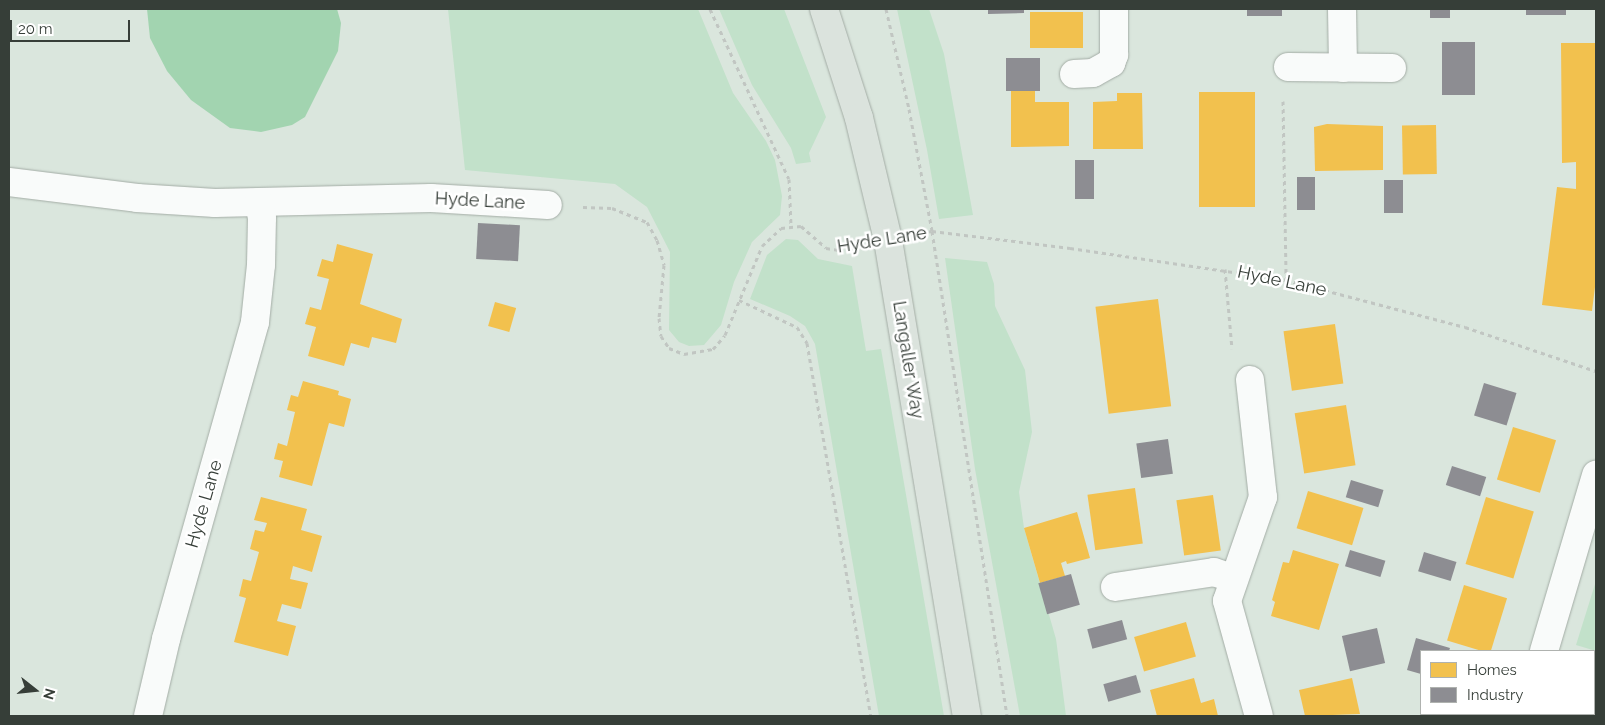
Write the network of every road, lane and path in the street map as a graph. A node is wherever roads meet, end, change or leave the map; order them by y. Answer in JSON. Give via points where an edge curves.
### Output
{"nodes":[{"id":1,"x":710,"y":9,"type":"edge"},
{"id":2,"x":824,"y":9,"type":"edge"},
{"id":3,"x":886,"y":9,"type":"edge"},
{"id":4,"x":1114,"y":9,"type":"edge"},
{"id":5,"x":1342,"y":9,"type":"edge"},
{"id":6,"x":1288,"y":67,"type":"joint"},
{"id":7,"x":1343,"y":68,"type":"junction"},
{"id":8,"x":1392,"y":68,"type":"dead end"},
{"id":9,"x":1074,"y":74,"type":"dead end"},
{"id":10,"x":9,"y":182,"type":"edge"},
{"id":11,"x":258,"y":202,"type":"junction"},
{"id":12,"x":548,"y":205,"type":"joint"},
{"id":13,"x":791,"y":225,"type":"junction"},
{"id":14,"x":932,"y":231,"type":"junction"},
{"id":15,"x":888,"y":240,"type":"junction"},
{"id":16,"x":1225,"y":269,"type":"junction"},
{"id":17,"x":1286,"y":280,"type":"junction"},
{"id":18,"x":739,"y":300,"type":"junction"},
{"id":19,"x":1596,"y":371,"type":"edge"},
{"id":20,"x":1250,"y":380,"type":"joint"},
{"id":21,"x":1596,"y":475,"type":"edge"},
{"id":22,"x":1234,"y":579,"type":"junction"},
{"id":23,"x":1115,"y":587,"type":"dead end"},
{"id":24,"x":1544,"y":650,"type":"edge"},
{"id":25,"x":148,"y":716,"type":"edge"},
{"id":26,"x":871,"y":716,"type":"edge"},
{"id":27,"x":967,"y":716,"type":"edge"},
{"id":28,"x":1008,"y":716,"type":"edge"},
{"id":29,"x":1258,"y":716,"type":"edge"}],
"edges":[{"from":1,"to":13,"type":"path","via":[[789,179]]},
{"from":2,"to":15,"type":"main road","name":"Langaller Way","via":[[859,118]]},
{"from":3,"to":14,"type":"path"},
{"from":4,"to":9,"type":"street","via":[[1114,55],[1111,63],[1094,73]]},
{"from":5,"to":7,"type":"street"},
{"from":6,"to":7,"type":"street"},
{"from":6,"to":17,"type":"path","via":[[1282,91]]},
{"from":7,"to":8,"type":"street"},
{"from":10,"to":11,"type":"street","name":"Hyde Lane","via":[[137,198]]},
{"from":11,"to":12,"type":"street","name":"Hyde Lane","via":[[431,198]]},
{"from":11,"to":25,"type":"street","name":"Hyde Lane","via":[[262,218],[261,265],[255,322],[166,639]]},
{"from":12,"to":18,"type":"path","name":"Hyde Lane","via":[[612,208],[647,222],[658,240],[664,264],[659,318],[661,336],[669,348],[684,354],[713,349],[725,335]]},
{"from":13,"to":15,"type":"path","name":"Hyde Lane","via":[[801,226],[826,248],[838,250]]},
{"from":13,"to":18,"type":"path","name":"Hyde Lane","via":[[773,234],[762,246]]},
{"from":14,"to":15,"type":"path","name":"Hyde Lane"},
{"from":14,"to":16,"type":"path","name":"Hyde Lane"},
{"from":14,"to":28,"type":"path"},
{"from":15,"to":27,"type":"main road","name":"Langaller Way"},
{"from":16,"to":17,"type":"path","name":"Hyde Lane"},
{"from":16,"to":20,"type":"path","via":[[1236,381]]},
{"from":17,"to":19,"type":"path","name":"Hyde Lane","via":[[1464,326]]},
{"from":18,"to":26,"type":"path","via":[[797,327],[807,343]]},
{"from":20,"to":22,"type":"street","via":[[1263,497]]},
{"from":21,"to":24,"type":"street"},
{"from":22,"to":23,"type":"street","via":[[1214,572]]},
{"from":22,"to":29,"type":"street","via":[[1227,601]]}]}
